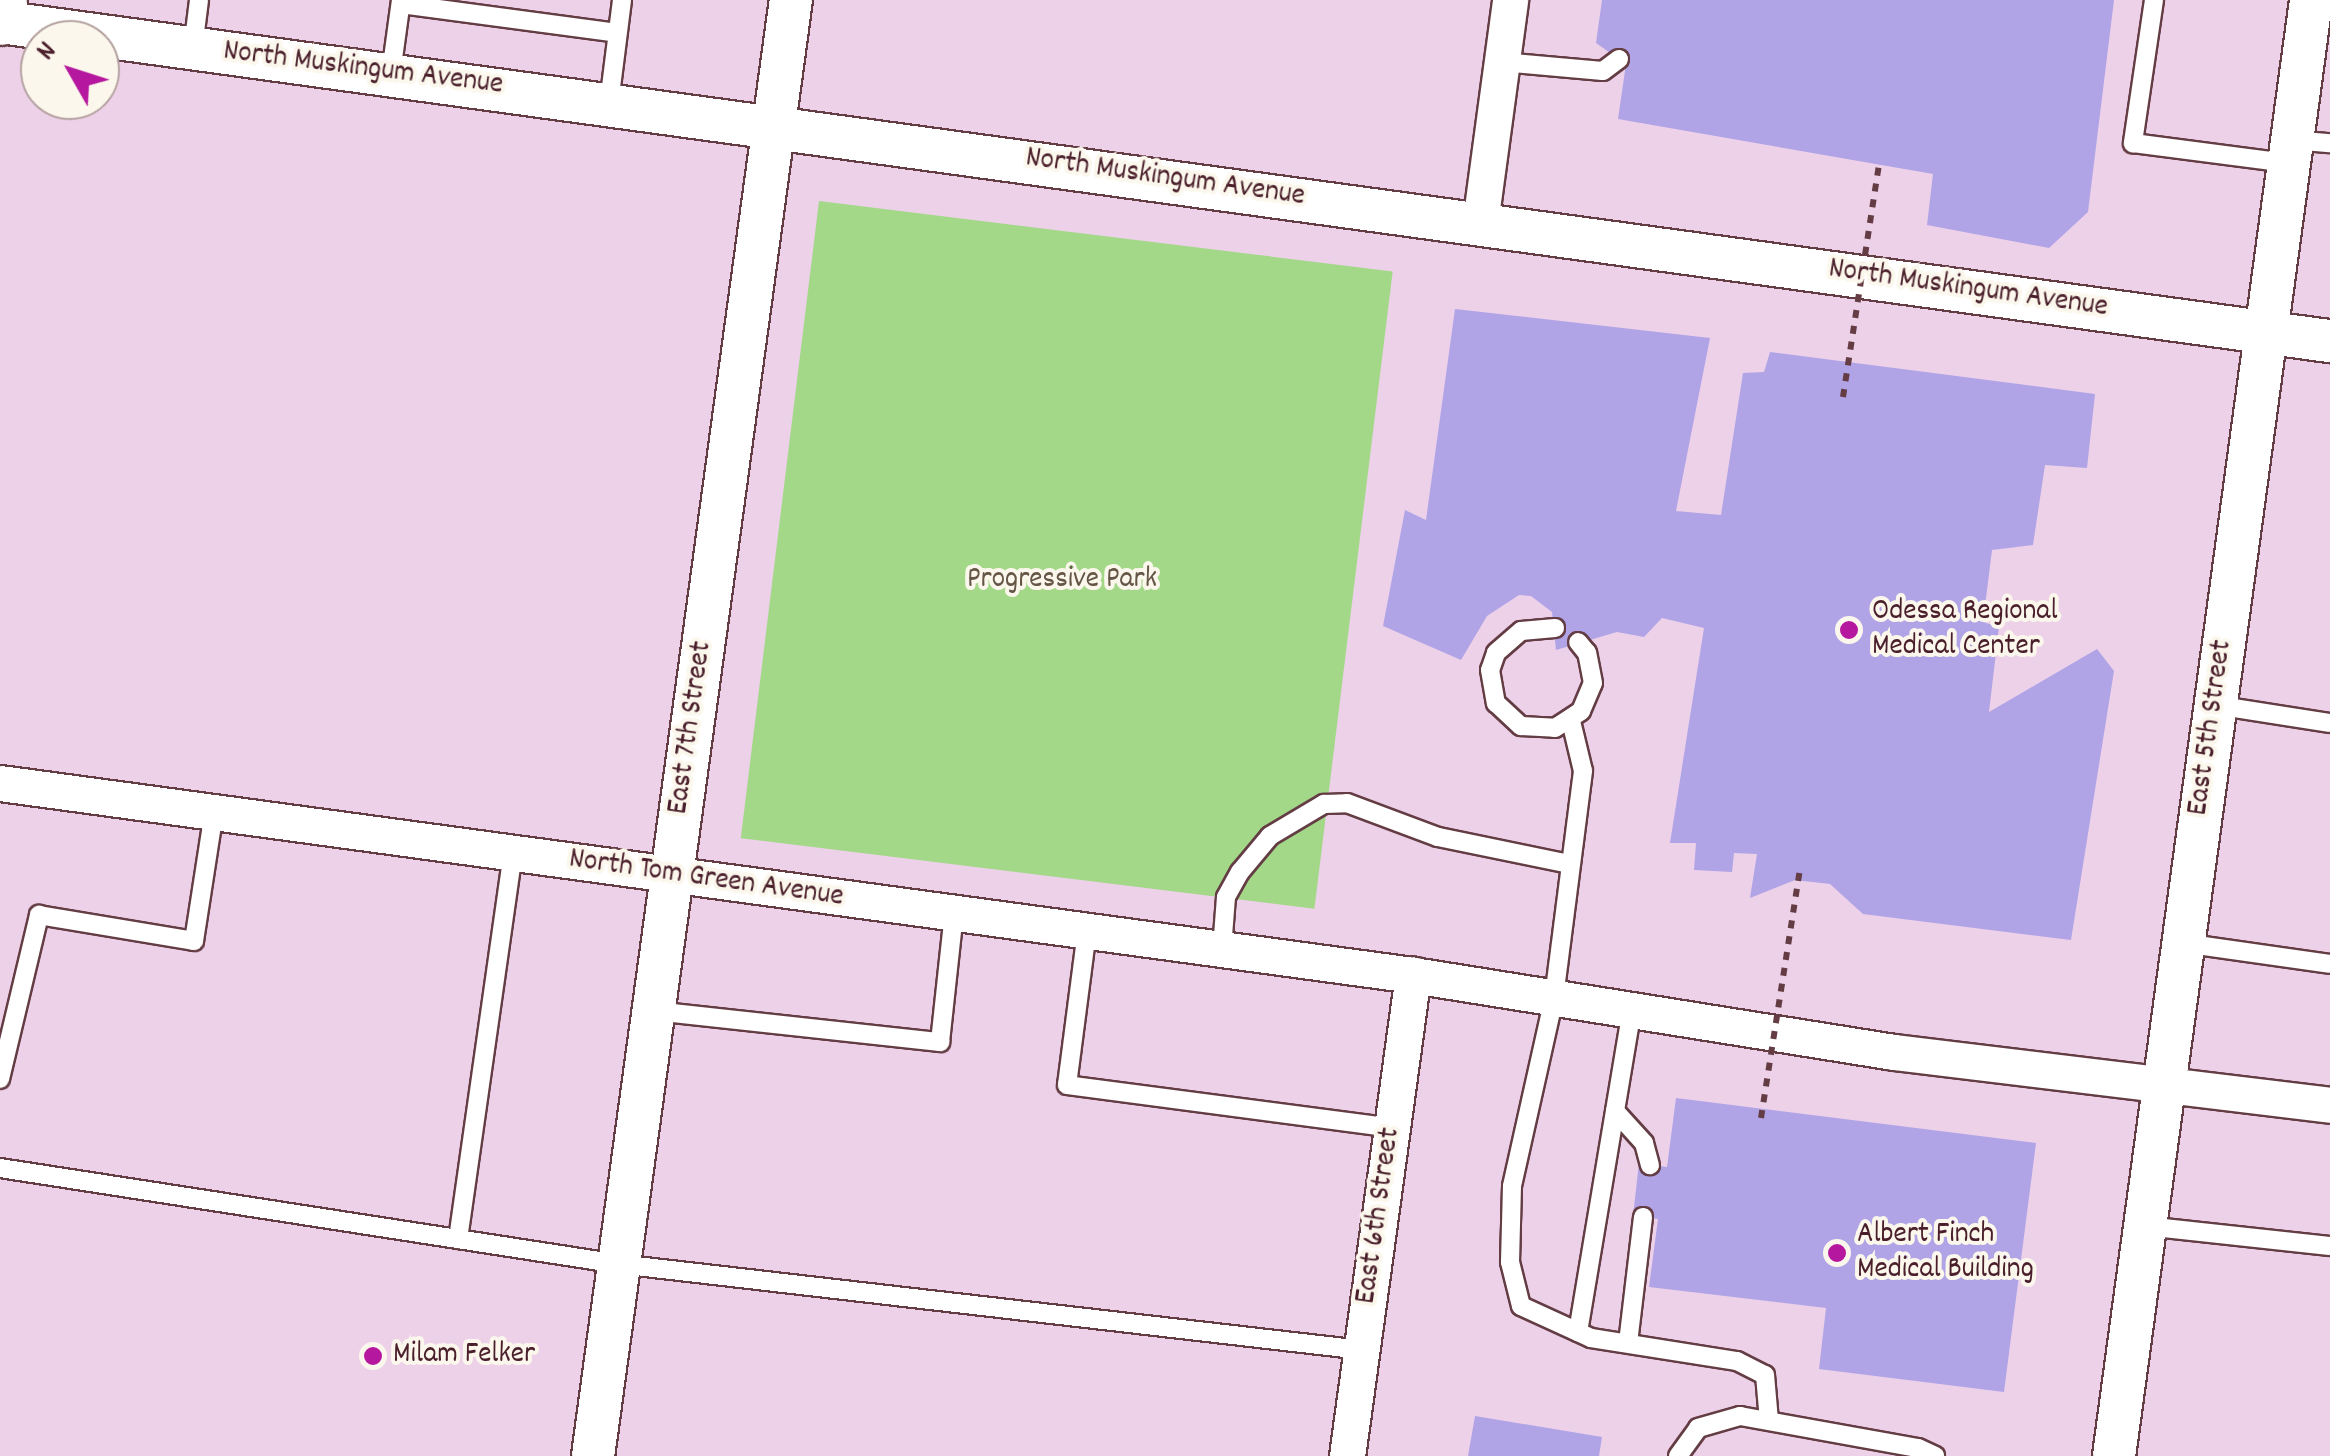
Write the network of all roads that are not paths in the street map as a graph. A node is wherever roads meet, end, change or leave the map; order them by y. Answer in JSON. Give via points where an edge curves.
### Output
{"nodes":[{"id":1,"x":2,"y":0,"type":"edge"},
{"id":2,"x":200,"y":0,"type":"edge"},
{"id":3,"x":622,"y":0,"type":"edge"},
{"id":4,"x":791,"y":0,"type":"edge"},
{"id":5,"x":1510,"y":0,"type":"edge"},
{"id":6,"x":2154,"y":0,"type":"edge"},
{"id":7,"x":2312,"y":0,"type":"edge"},
{"id":8,"x":401,"y":2,"type":"edge"},
{"id":9,"x":0,"y":22,"type":"edge"},
{"id":10,"x":618,"y":34,"type":"junction"},
{"id":11,"x":193,"y":48,"type":"junction"},
{"id":12,"x":1619,"y":59,"type":"dead end"},
{"id":13,"x":1502,"y":62,"type":"junction"},
{"id":14,"x":391,"y":73,"type":"junction"},
{"id":15,"x":609,"y":103,"type":"junction"},
{"id":16,"x":775,"y":126,"type":"junction"},
{"id":17,"x":2303,"y":149,"type":"edge"},
{"id":18,"x":1480,"y":223,"type":"junction"},
{"id":19,"x":2265,"y":331,"type":"junction"},
{"id":20,"x":2330,"y":341,"type":"edge"},
{"id":21,"x":1555,"y":628,"type":"dead end"},
{"id":22,"x":1578,"y":642,"type":"dead end"},
{"id":23,"x":2215,"y":704,"type":"junction"},
{"id":24,"x":1570,"y":721,"type":"junction"},
{"id":25,"x":2330,"y":723,"type":"edge"},
{"id":26,"x":0,"y":782,"type":"edge"},
{"id":27,"x":214,"y":812,"type":"junction"},
{"id":28,"x":513,"y":854,"type":"junction"},
{"id":29,"x":1570,"y":864,"type":"junction"},
{"id":30,"x":672,"y":874,"type":"junction"},
{"id":31,"x":954,"y":913,"type":"junction"},
{"id":32,"x":1087,"y":931,"type":"junction"},
{"id":33,"x":2183,"y":943,"type":"junction"},
{"id":34,"x":1222,"y":949,"type":"junction"},
{"id":35,"x":2330,"y":964,"type":"edge"},
{"id":36,"x":1412,"y":975,"type":"junction"},
{"id":37,"x":1554,"y":998,"type":"junction"},
{"id":38,"x":1632,"y":1010,"type":"junction"},
{"id":39,"x":654,"y":1011,"type":"junction"},
{"id":40,"x":0,"y":1080,"type":"edge"},
{"id":41,"x":2164,"y":1082,"type":"junction"},
{"id":42,"x":2330,"y":1106,"type":"edge"},
{"id":43,"x":1616,"y":1111,"type":"junction"},
{"id":44,"x":1392,"y":1128,"type":"junction"},
{"id":45,"x":1650,"y":1165,"type":"dead end"},
{"id":46,"x":0,"y":1168,"type":"edge"},
{"id":47,"x":1643,"y":1217,"type":"dead end"},
{"id":48,"x":2144,"y":1226,"type":"junction"},
{"id":49,"x":458,"y":1238,"type":"junction"},
{"id":50,"x":2330,"y":1246,"type":"edge"},
{"id":51,"x":619,"y":1264,"type":"junction"},
{"id":52,"x":1578,"y":1332,"type":"junction"},
{"id":53,"x":1628,"y":1343,"type":"junction"},
{"id":54,"x":1362,"y":1350,"type":"junction"},
{"id":55,"x":1769,"y":1421,"type":"junction"},
{"id":56,"x":2118,"y":1455,"type":"edge"},
{"id":57,"x":593,"y":1456,"type":"edge"},
{"id":58,"x":1347,"y":1456,"type":"edge"},
{"id":59,"x":1678,"y":1456,"type":"edge"},
{"id":60,"x":1934,"y":1456,"type":"edge"}],
"edges":[{"from":1,"to":9,"type":"main road"},
{"from":2,"to":11,"type":"lane"},
{"from":3,"to":10,"type":"lane"},
{"from":4,"to":16,"type":"street","name":"East 7th Street"},
{"from":5,"to":13,"type":"street"},
{"from":6,"to":17,"type":"lane","via":[[2132,143]]},
{"from":7,"to":17,"type":"street","name":"East 5th Street"},
{"from":8,"to":10,"type":"lane"},
{"from":8,"to":14,"type":"lane"},
{"from":9,"to":11,"type":"street","name":"North Muskingum Avenue"},
{"from":10,"to":15,"type":"lane"},
{"from":11,"to":14,"type":"street","name":"North Muskingum Avenue"},
{"from":12,"to":13,"type":"lane","via":[[1603,71]]},
{"from":13,"to":18,"type":"street"},
{"from":14,"to":15,"type":"street","name":"North Muskingum Avenue"},
{"from":15,"to":16,"type":"street","name":"North Muskingum Avenue"},
{"from":16,"to":18,"type":"street","name":"North Muskingum Avenue"},
{"from":16,"to":30,"type":"street","name":"East 7th Street"},
{"from":17,"to":19,"type":"street","name":"East 5th Street"},
{"from":18,"to":19,"type":"street","name":"North Muskingum Avenue"},
{"from":19,"to":20,"type":"street","name":"North Muskingum Avenue"},
{"from":19,"to":23,"type":"street","name":"East 5th Street"},
{"from":21,"to":24,"type":"lane","via":[[1521,631],[1507,640],[1490,670],[1491,687],[1496,703],[1521,726],[1538,730]]},
{"from":22,"to":24,"type":"lane","via":[[1593,683]]},
{"from":23,"to":25,"type":"lane"},
{"from":23,"to":33,"type":"street","name":"East 5th Street"},
{"from":24,"to":29,"type":"lane","via":[[1583,771]]},
{"from":26,"to":27,"type":"street","name":"North Tom Green Avenue"},
{"from":27,"to":28,"type":"street","name":"North Tom Green Avenue"},
{"from":27,"to":40,"type":"lane","via":[[194,941],[39,915]]},
{"from":28,"to":30,"type":"street","name":"North Tom Green Avenue"},
{"from":28,"to":49,"type":"lane"},
{"from":29,"to":34,"type":"lane","via":[[1438,837],[1347,802],[1324,804],[1270,836],[1240,872],[1226,897]]},
{"from":29,"to":37,"type":"lane"},
{"from":30,"to":31,"type":"street","name":"North Tom Green Avenue"},
{"from":30,"to":39,"type":"street","name":"East 7th Street"},
{"from":31,"to":32,"type":"street","name":"North Tom Green Avenue"},
{"from":31,"to":39,"type":"lane","via":[[940,1042]]},
{"from":32,"to":34,"type":"street","name":"North Tom Green Avenue"},
{"from":32,"to":44,"type":"lane","via":[[1067,1085]]},
{"from":33,"to":35,"type":"lane"},
{"from":33,"to":41,"type":"street","name":"East 5th Street"},
{"from":34,"to":36,"type":"street","name":"North Tom Green Avenue"},
{"from":36,"to":37,"type":"street","name":"North Tom Green Avenue"},
{"from":36,"to":44,"type":"street","name":"East 6th Street"},
{"from":37,"to":38,"type":"street","name":"North Tom Green Avenue"},
{"from":37,"to":52,"type":"lane","via":[[1512,1186],[1510,1262],[1521,1306]]},
{"from":38,"to":41,"type":"street","name":"North Tom Green Avenue","via":[[1894,1052]]},
{"from":38,"to":43,"type":"lane"},
{"from":39,"to":51,"type":"street","name":"East 7th Street"},
{"from":41,"to":42,"type":"street"},
{"from":41,"to":48,"type":"street","name":"East 5th Street"},
{"from":43,"to":45,"type":"lane","via":[[1644,1144]]},
{"from":43,"to":52,"type":"lane"},
{"from":44,"to":54,"type":"street","name":"East 6th Street"},
{"from":46,"to":49,"type":"lane"},
{"from":47,"to":53,"type":"lane"},
{"from":48,"to":50,"type":"lane"},
{"from":48,"to":56,"type":"street","name":"East 5th Street"},
{"from":49,"to":51,"type":"lane"},
{"from":51,"to":54,"type":"lane"},
{"from":51,"to":57,"type":"street","name":"East 7th Street"},
{"from":52,"to":53,"type":"lane"},
{"from":53,"to":55,"type":"lane","via":[[1737,1360],[1765,1375]]},
{"from":54,"to":58,"type":"street","name":"East 6th Street"},
{"from":55,"to":59,"type":"lane","via":[[1740,1416],[1698,1428]]},
{"from":55,"to":60,"type":"lane"}]}
